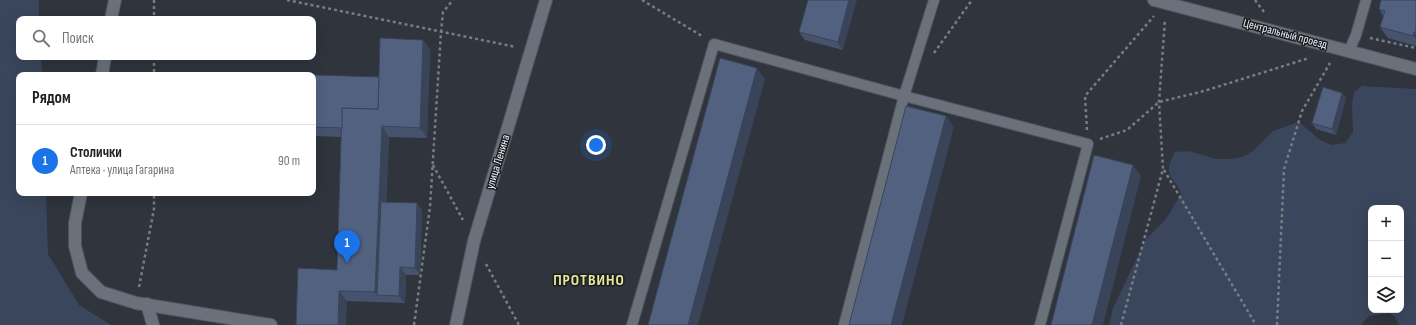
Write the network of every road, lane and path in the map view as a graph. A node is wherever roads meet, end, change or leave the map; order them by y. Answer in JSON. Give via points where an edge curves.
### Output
{"nodes":[{"id":1,"x":115,"y":0,"type":"edge"},
{"id":2,"x":154,"y":0,"type":"edge"},
{"id":3,"x":287,"y":0,"type":"edge"},
{"id":4,"x":453,"y":0,"type":"edge"},
{"id":5,"x":546,"y":0,"type":"edge"},
{"id":6,"x":642,"y":0,"type":"edge"},
{"id":7,"x":934,"y":0,"type":"edge"},
{"id":8,"x":972,"y":0,"type":"edge"},
{"id":9,"x":1255,"y":0,"type":"edge"},
{"id":10,"x":1366,"y":0,"type":"edge"},
{"id":11,"x":1162,"y":1,"type":"edge"},
{"id":12,"x":1265,"y":12,"type":"dead end"},
{"id":13,"x":112,"y":16,"type":"edge"},
{"id":14,"x":154,"y":16,"type":"edge"},
{"id":15,"x":441,"y":32,"type":"junction"},
{"id":16,"x":714,"y":44,"type":"junction"},
{"id":17,"x":531,"y":50,"type":"junction"},
{"id":18,"x":1343,"y":50,"type":"junction"},
{"id":19,"x":931,"y":58,"type":"dead end"},
{"id":20,"x":104,"y":60,"type":"edge"},
{"id":21,"x":154,"y":60,"type":"edge"},
{"id":22,"x":1416,"y":69,"type":"edge"},
{"id":23,"x":102,"y":72,"type":"edge"},
{"id":24,"x":154,"y":72,"type":"edge"},
{"id":25,"x":904,"y":96,"type":"junction"},
{"id":26,"x":1160,"y":102,"type":"junction"},
{"id":27,"x":1088,"y":144,"type":"junction"},
{"id":28,"x":1163,"y":169,"type":"junction"},
{"id":29,"x":80,"y":196,"type":"edge"},
{"id":30,"x":154,"y":196,"type":"edge"},
{"id":31,"x":142,"y":303,"type":"junction"},
{"id":32,"x":153,"y":325,"type":"edge"},
{"id":33,"x":271,"y":325,"type":"edge"},
{"id":34,"x":414,"y":325,"type":"edge"},
{"id":35,"x":456,"y":325,"type":"edge"},
{"id":36,"x":632,"y":325,"type":"edge"},
{"id":37,"x":844,"y":325,"type":"edge"},
{"id":38,"x":1040,"y":325,"type":"edge"},
{"id":39,"x":1121,"y":325,"type":"edge"},
{"id":40,"x":1256,"y":325,"type":"edge"},
{"id":41,"x":1277,"y":325,"type":"edge"}],
"edges":[{"from":1,"to":13,"type":"street"},
{"from":2,"to":14,"type":"path"},
{"from":3,"to":15,"type":"path"},
{"from":4,"to":15,"type":"path","via":[[444,12]]},
{"from":5,"to":17,"type":"street","name":"улица Ленина"},
{"from":6,"to":16,"type":"path"},
{"from":7,"to":25,"type":"lane"},
{"from":8,"to":19,"type":"path"},
{"from":9,"to":12,"type":"path"},
{"from":10,"to":18,"type":"lane","via":[[1356,35]]},
{"from":11,"to":18,"type":"street","name":"Центральный проезд"},
{"from":11,"to":26,"type":"path"},
{"from":11,"to":27,"type":"path","via":[[1085,96]]},
{"from":15,"to":17,"type":"path"},
{"from":15,"to":34,"type":"path","via":[[430,206]]},
{"from":16,"to":25,"type":"lane"},
{"from":16,"to":36,"type":"lane"},
{"from":17,"to":35,"type":"street","name":"улица Ленина","via":[[474,241]]},
{"from":18,"to":22,"type":"street","name":"Центральный проезд"},
{"from":18,"to":26,"type":"path"},
{"from":18,"to":41,"type":"path","via":[[1302,111],[1284,169]]},
{"from":20,"to":23,"type":"street"},
{"from":21,"to":24,"type":"path"},
{"from":25,"to":27,"type":"lane"},
{"from":25,"to":37,"type":"lane"},
{"from":26,"to":27,"type":"path","via":[[1127,130]]},
{"from":26,"to":28,"type":"path"},
{"from":27,"to":38,"type":"lane"},
{"from":28,"to":39,"type":"path"},
{"from":28,"to":40,"type":"path"},
{"from":29,"to":31,"type":"street","via":[[75,223],[75,246],[82,273],[101,292]]},
{"from":30,"to":31,"type":"path"},
{"from":31,"to":32,"type":"street"},
{"from":31,"to":33,"type":"street"}]}
